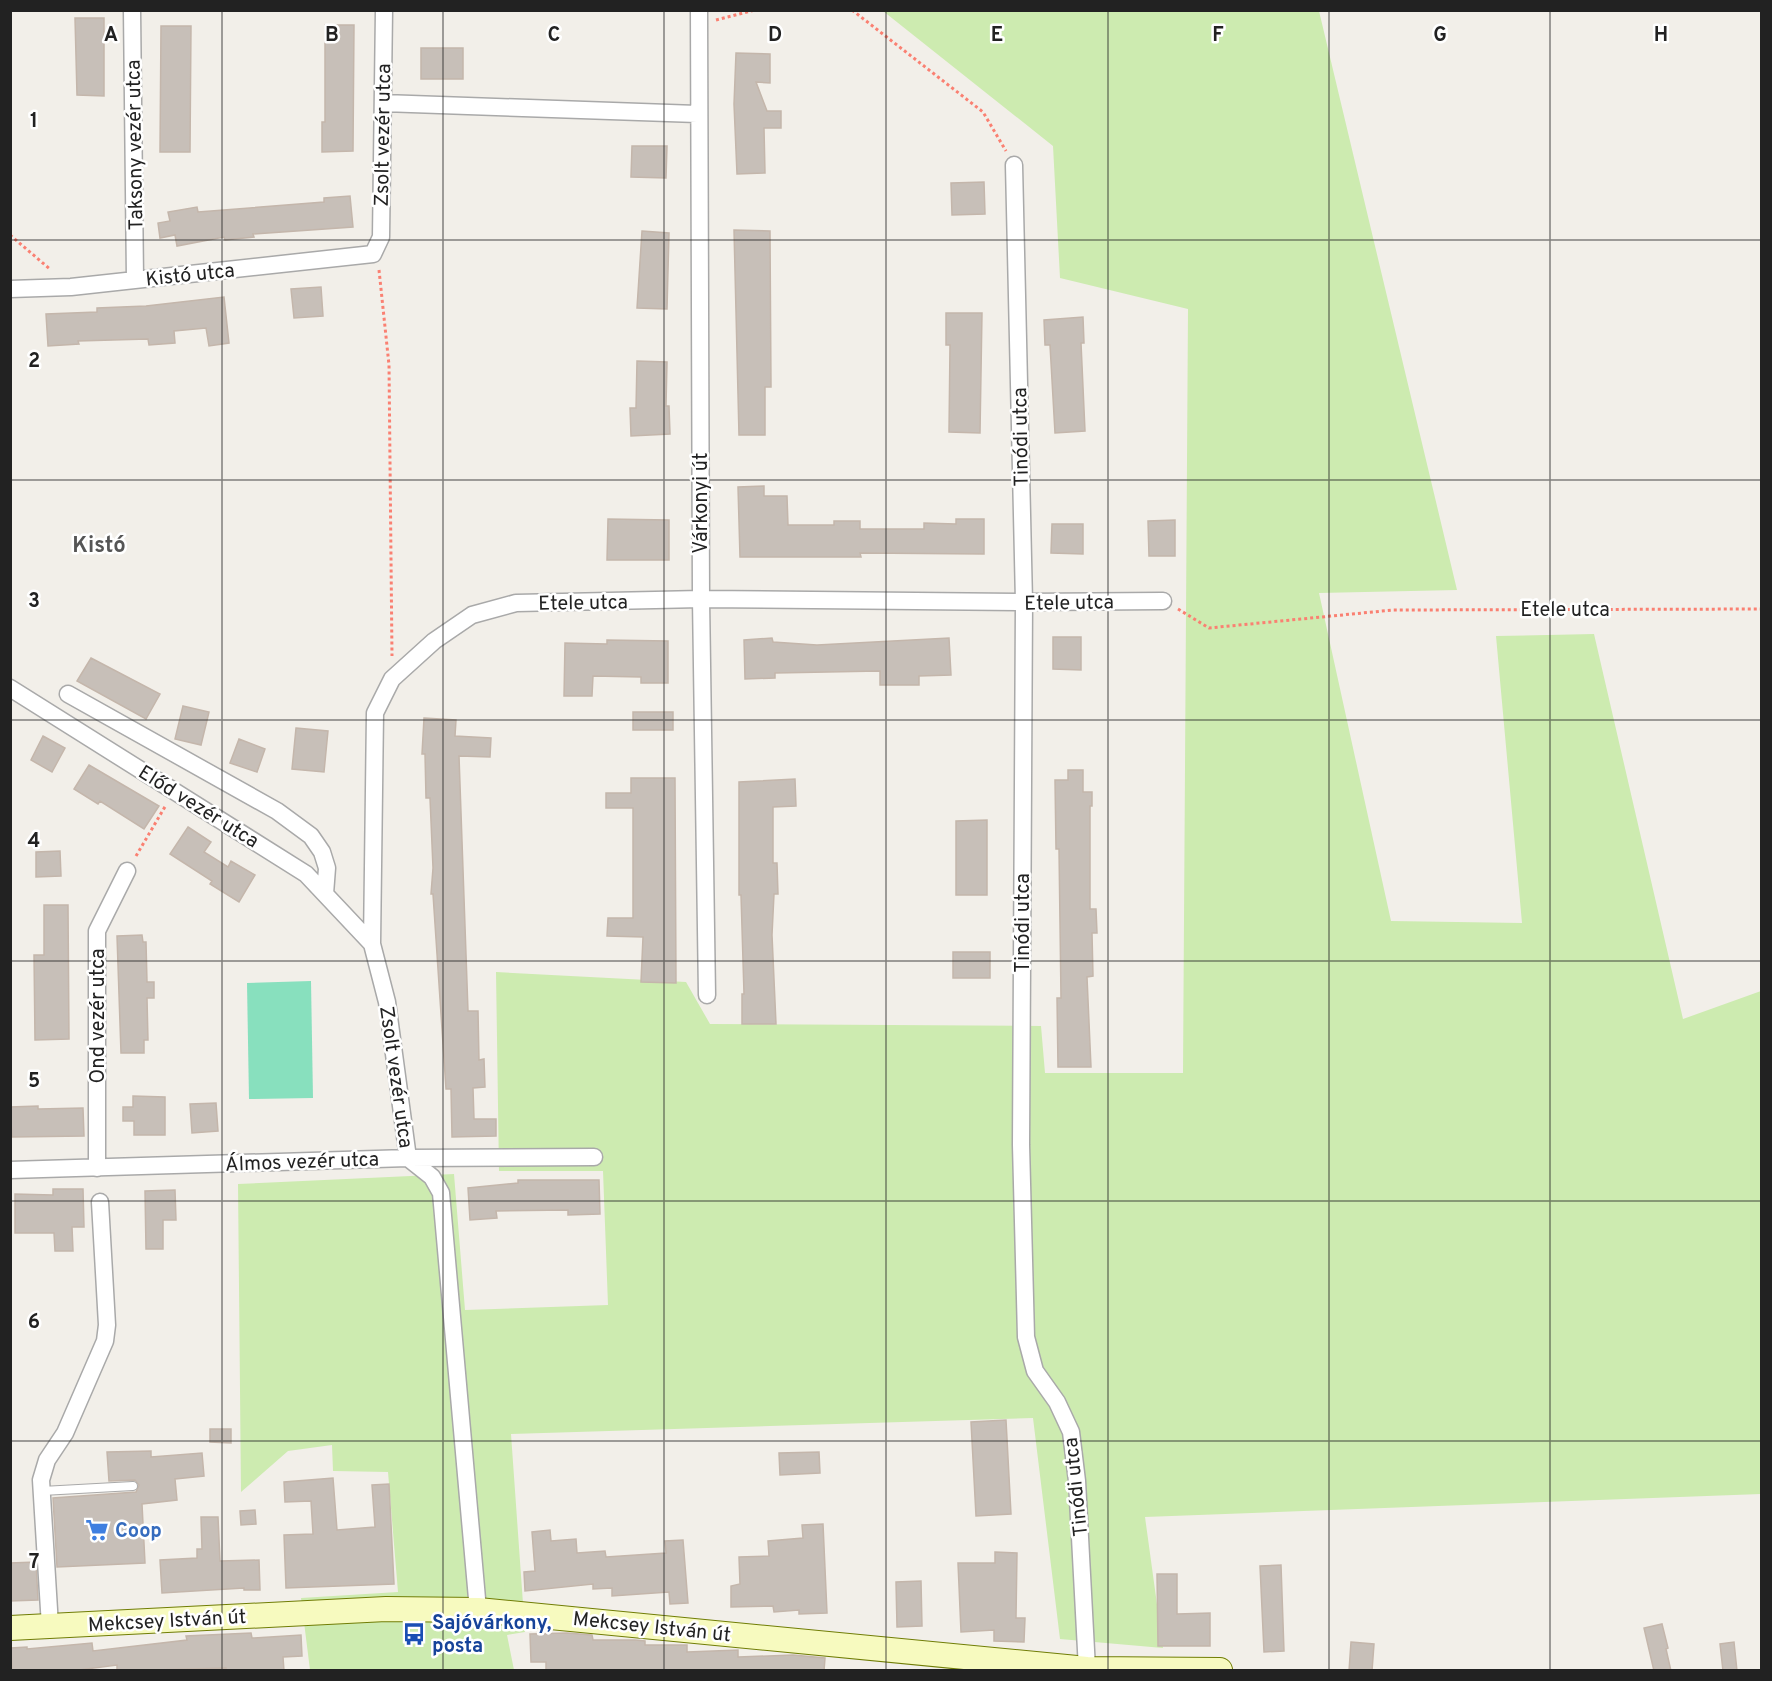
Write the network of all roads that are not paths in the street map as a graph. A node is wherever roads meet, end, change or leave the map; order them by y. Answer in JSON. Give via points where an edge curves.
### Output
{"nodes":[{"id":1,"x":132,"y":10,"type":"edge"},
{"id":2,"x":384,"y":10,"type":"edge"},
{"id":3,"x":699,"y":18,"type":"edge"},
{"id":4,"x":383,"y":103,"type":"junction"},
{"id":5,"x":697,"y":114,"type":"junction"},
{"id":6,"x":1014,"y":165,"type":"road end"},
{"id":7,"x":374,"y":261,"type":"joint"},
{"id":8,"x":135,"y":280,"type":"junction"},
{"id":9,"x":10,"y":289,"type":"edge"},
{"id":10,"x":701,"y":599,"type":"junction"},
{"id":11,"x":1163,"y":601,"type":"road end"},
{"id":12,"x":1024,"y":602,"type":"junction"},
{"id":13,"x":392,"y":678,"type":"joint"},
{"id":14,"x":10,"y":688,"type":"edge"},
{"id":15,"x":68,"y":694,"type":"dead end"},
{"id":16,"x":127,"y":871,"type":"road end"},
{"id":17,"x":325,"y":894,"type":"junction"},
{"id":18,"x":372,"y":944,"type":"junction"},
{"id":19,"x":707,"y":994,"type":"dead end"},
{"id":20,"x":594,"y":1157,"type":"dead end"},
{"id":21,"x":408,"y":1158,"type":"junction"},
{"id":22,"x":97,"y":1168,"type":"junction"},
{"id":23,"x":10,"y":1170,"type":"edge"},
{"id":24,"x":100,"y":1202,"type":"dead end"},
{"id":25,"x":133,"y":1486,"type":"dead end"},
{"id":26,"x":42,"y":1491,"type":"junction"},
{"id":27,"x":478,"y":1610,"type":"junction"},
{"id":28,"x":50,"y":1626,"type":"junction"},
{"id":29,"x":10,"y":1628,"type":"edge"},
{"id":30,"x":1088,"y":1669,"type":"junction"},
{"id":31,"x":1220,"y":1671,"type":"edge"}],
"edges":[{"from":1,"to":8,"type":"street","name":"Taksony vezér utca"},
{"from":2,"to":4,"type":"street","name":"Zsolt vezér utca"},
{"from":3,"to":5,"type":"street","name":"Várkonyi út"},
{"from":4,"to":5,"type":"street"},
{"from":4,"to":7,"type":"street","name":"Zsolt vezér utca","via":[[381,237]]},
{"from":5,"to":10,"type":"street","name":"Várkonyi út"},
{"from":6,"to":12,"type":"street","name":"Tinódi utca"},
{"from":7,"to":8,"type":"street","name":"Kistó utca"},
{"from":8,"to":9,"type":"street","name":"Kistó utca"},
{"from":10,"to":12,"type":"street","name":"Etele utca"},
{"from":10,"to":13,"type":"street","name":"Etele utca","via":[[516,603],[472,615],[434,641]]},
{"from":10,"to":19,"type":"street","name":"Várkonyi út"},
{"from":11,"to":12,"type":"street","name":"Etele utca"},
{"from":12,"to":30,"type":"street","name":"Tinódi utca","via":[[1021,1145],[1026,1336],[1035,1371],[1057,1402],[1071,1432]]},
{"from":13,"to":18,"type":"street","name":"Zsolt vezér utca","via":[[375,713]]},
{"from":14,"to":17,"type":"street","name":"Előd vezér utca","via":[[306,874]]},
{"from":15,"to":17,"type":"street","via":[[277,811],[311,836],[327,868]]},
{"from":16,"to":22,"type":"street","name":"Ond vezér utca","via":[[97,931]]},
{"from":17,"to":18,"type":"street","name":"Előd vezér utca"},
{"from":18,"to":21,"type":"street","name":"Zsolt vezér utca","via":[[387,1002]]},
{"from":20,"to":21,"type":"street","name":"Álmos vezér utca"},
{"from":21,"to":22,"type":"street","name":"Álmos vezér utca"},
{"from":21,"to":27,"type":"street","name":"Zsolt vezér utca","via":[[432,1177],[441,1193]]},
{"from":22,"to":23,"type":"street","name":"Álmos vezér utca"},
{"from":24,"to":26,"type":"street","via":[[105,1341],[65,1433],[47,1460]]},
{"from":25,"to":26,"type":"lane"},
{"from":26,"to":28,"type":"street"},
{"from":27,"to":28,"type":"street","name":"Mekcsey István út","via":[[386,1609]]},
{"from":27,"to":30,"type":"street","name":"Mekcsey István út"},
{"from":28,"to":29,"type":"street","name":"Mekcsey István út"},
{"from":30,"to":31,"type":"street","name":"Mekcsey István út"}]}
